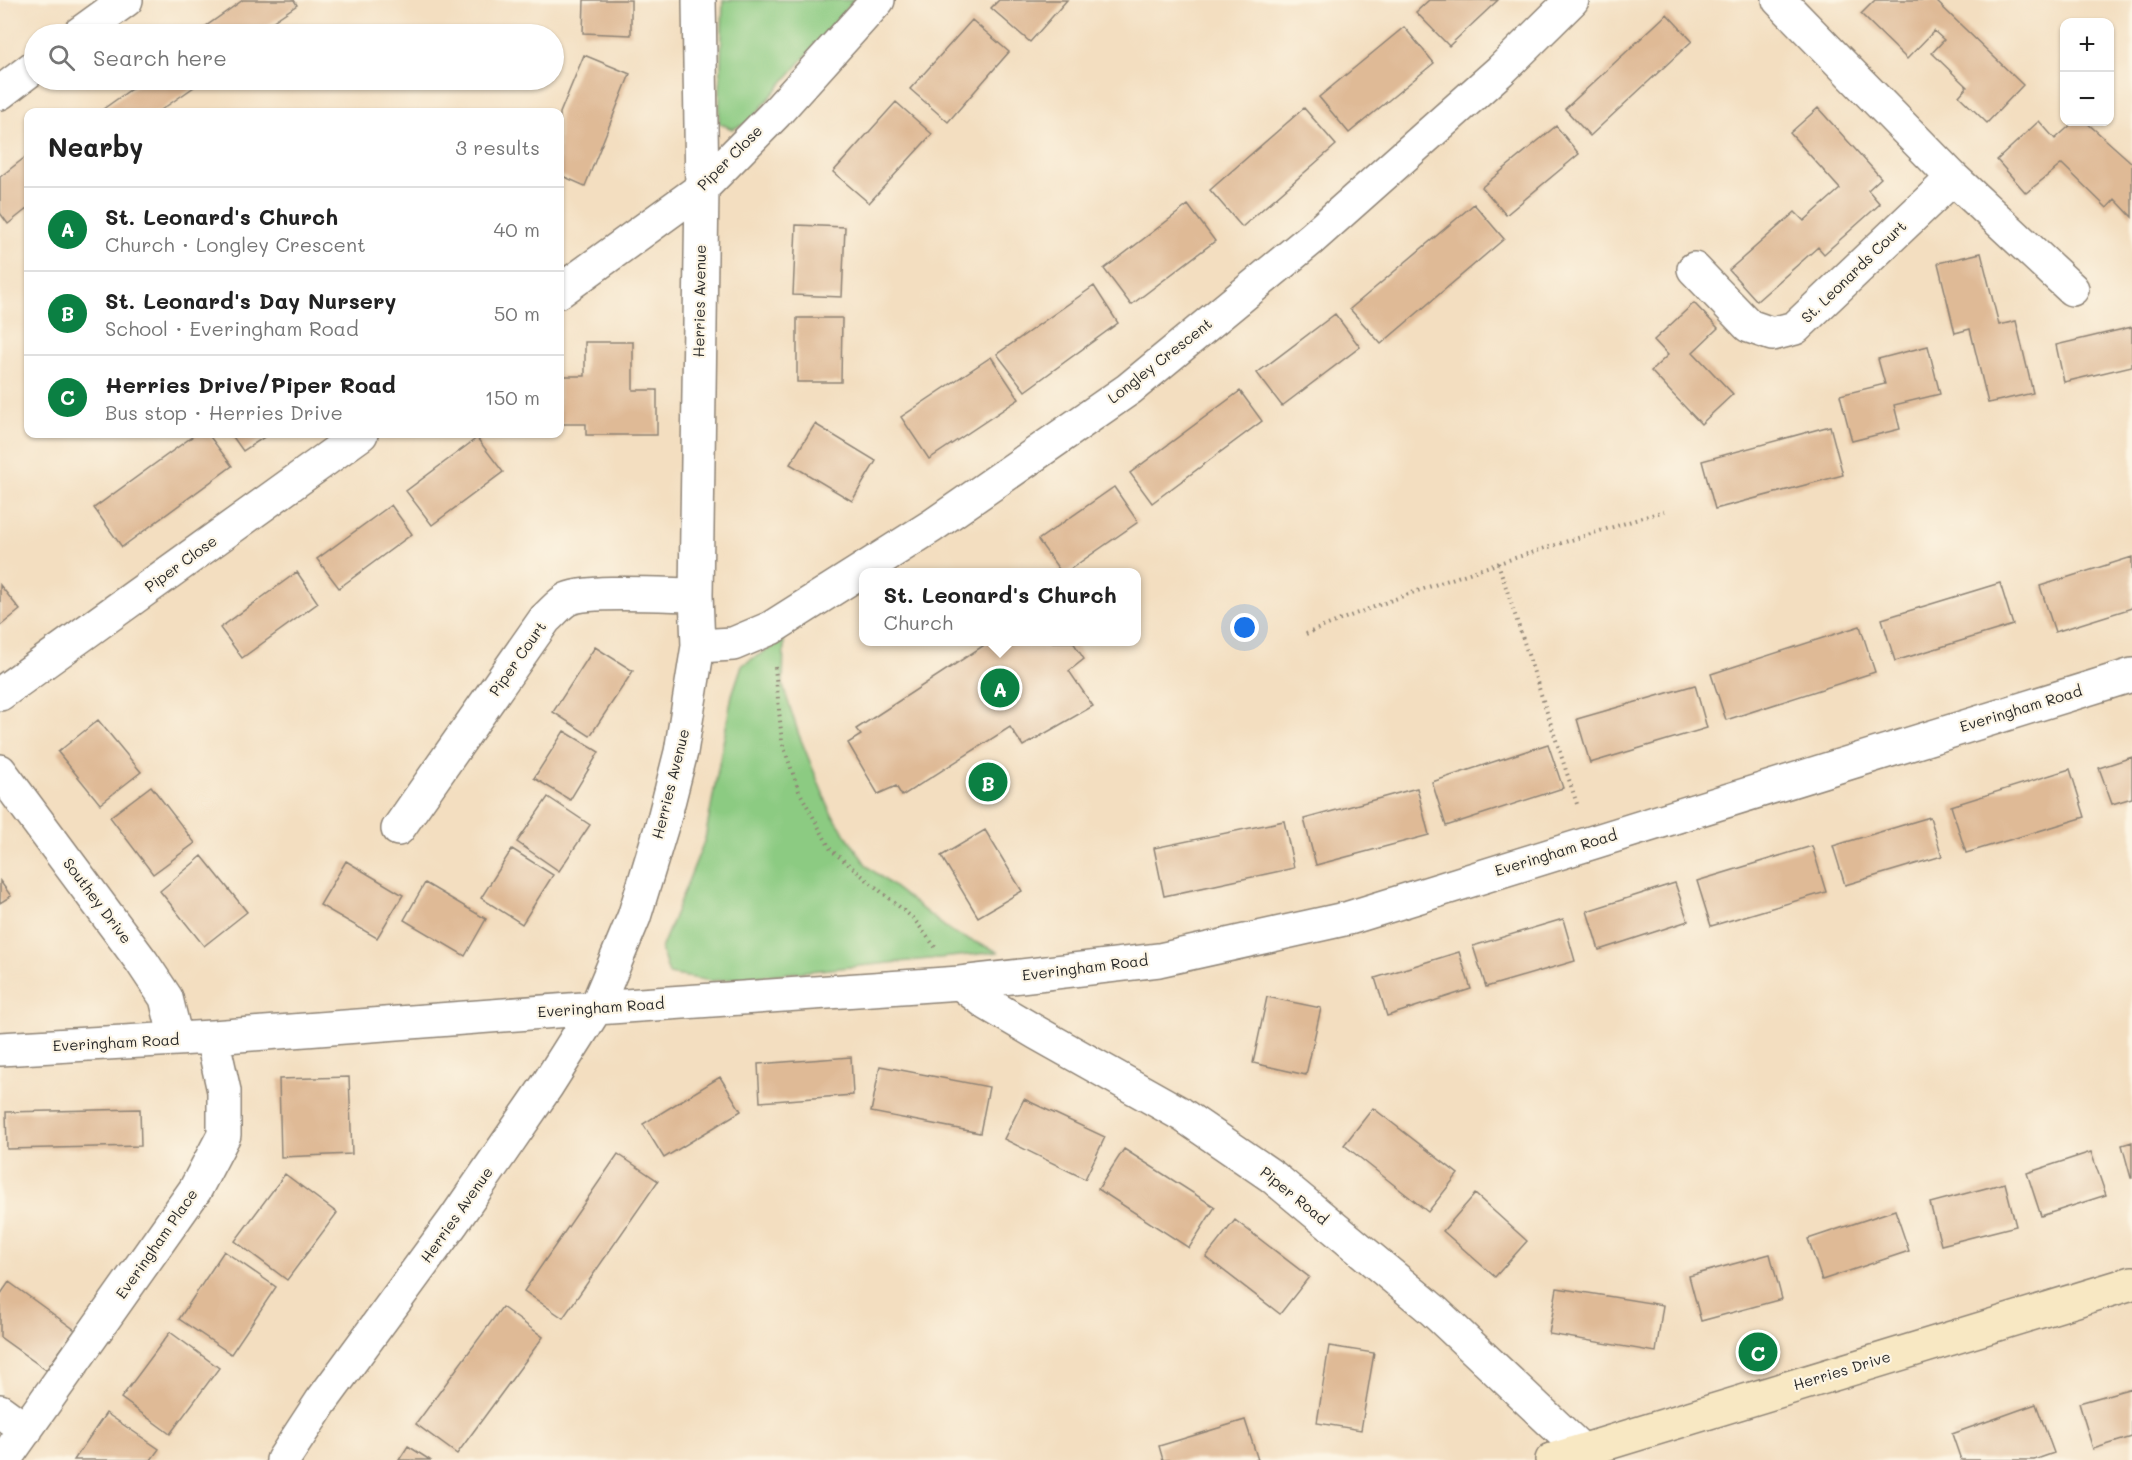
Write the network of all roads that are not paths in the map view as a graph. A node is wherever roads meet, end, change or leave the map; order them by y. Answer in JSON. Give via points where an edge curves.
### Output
{"nodes":[{"id":1,"x":126,"y":0,"type":"edge"},
{"id":2,"x":699,"y":0,"type":"edge"},
{"id":3,"x":878,"y":0,"type":"edge"},
{"id":4,"x":1572,"y":0,"type":"edge"},
{"id":5,"x":1779,"y":0,"type":"edge"},
{"id":6,"x":93,"y":24,"type":"edge"},
{"id":7,"x":24,"y":75,"type":"edge"},
{"id":8,"x":0,"y":93,"type":"edge"},
{"id":9,"x":1953,"y":178,"type":"junction"},
{"id":10,"x":702,"y":188,"type":"junction"},
{"id":11,"x":1694,"y":269,"type":"dead end"},
{"id":12,"x":564,"y":288,"type":"edge"},
{"id":13,"x":2072,"y":289,"type":"dead end"},
{"id":14,"x":355,"y":438,"type":"edge"},
{"id":15,"x":866,"y":568,"type":"edge"},
{"id":16,"x":859,"y":572,"type":"edge"},
{"id":17,"x":696,"y":595,"type":"junction"},
{"id":18,"x":698,"y":646,"type":"junction"},
{"id":19,"x":2132,"y":675,"type":"edge"},
{"id":20,"x":0,"y":694,"type":"edge"},
{"id":21,"x":0,"y":771,"type":"edge"},
{"id":22,"x":398,"y":829,"type":"dead end"},
{"id":23,"x":960,"y":983,"type":"junction"},
{"id":24,"x":596,"y":1008,"type":"junction"},
{"id":25,"x":212,"y":1037,"type":"junction"},
{"id":26,"x":177,"y":1039,"type":"junction"},
{"id":27,"x":0,"y":1049,"type":"edge"},
{"id":28,"x":2132,"y":1283,"type":"edge"},
{"id":29,"x":0,"y":1411,"type":"edge"},
{"id":30,"x":26,"y":1430,"type":"junction"},
{"id":31,"x":1575,"y":1457,"type":"edge"},
{"id":32,"x":4,"y":1460,"type":"edge"},
{"id":33,"x":283,"y":1460,"type":"edge"}],
"edges":[{"from":1,"to":6,"type":"street"},
{"from":2,"to":10,"type":"street","name":"Herries Avenue"},
{"from":3,"to":10,"type":"street","name":"Piper Close"},
{"from":4,"to":15,"type":"street","name":"Longley Crescent","via":[[1500,71],[1311,239],[1129,388]]},
{"from":5,"to":9,"type":"street"},
{"from":7,"to":8,"type":"street"},
{"from":9,"to":11,"type":"street","name":"St. Leonards Court","via":[[1795,328],[1772,334],[1749,326]]},
{"from":9,"to":13,"type":"street"},
{"from":10,"to":12,"type":"street","name":"Piper Close"},
{"from":10,"to":17,"type":"street","name":"Herries Avenue"},
{"from":14,"to":20,"type":"street","name":"Piper Close"},
{"from":16,"to":18,"type":"street","name":"Longley Crescent","via":[[771,628],[733,644]]},
{"from":17,"to":18,"type":"street","name":"Herries Avenue"},
{"from":17,"to":22,"type":"street","name":"Piper Court","via":[[593,595],[567,599],[545,620]]},
{"from":18,"to":24,"type":"street","name":"Herries Avenue","via":[[681,752],[664,819],[634,917]]},
{"from":19,"to":23,"type":"street","name":"Everingham Road","via":[[1338,920],[1159,960]]},
{"from":21,"to":26,"type":"street","name":"Southey Drive","via":[[166,998]]},
{"from":23,"to":24,"type":"street","name":"Everingham Road"},
{"from":23,"to":31,"type":"street","name":"Piper Road","via":[[1036,1033],[1180,1114],[1272,1177],[1433,1310]]},
{"from":24,"to":25,"type":"street","name":"Everingham Road"},
{"from":24,"to":33,"type":"street","name":"Herries Avenue","via":[[453,1222]]},
{"from":25,"to":26,"type":"street","name":"Everingham Road"},
{"from":25,"to":30,"type":"street","name":"Everingham Place","via":[[225,1091],[225,1135],[195,1190]]},
{"from":26,"to":27,"type":"street","name":"Everingham Road"},
{"from":28,"to":31,"type":"street","name":"Herries Drive"},
{"from":29,"to":30,"type":"street"},
{"from":30,"to":32,"type":"street","name":"Everingham Place"}]}
